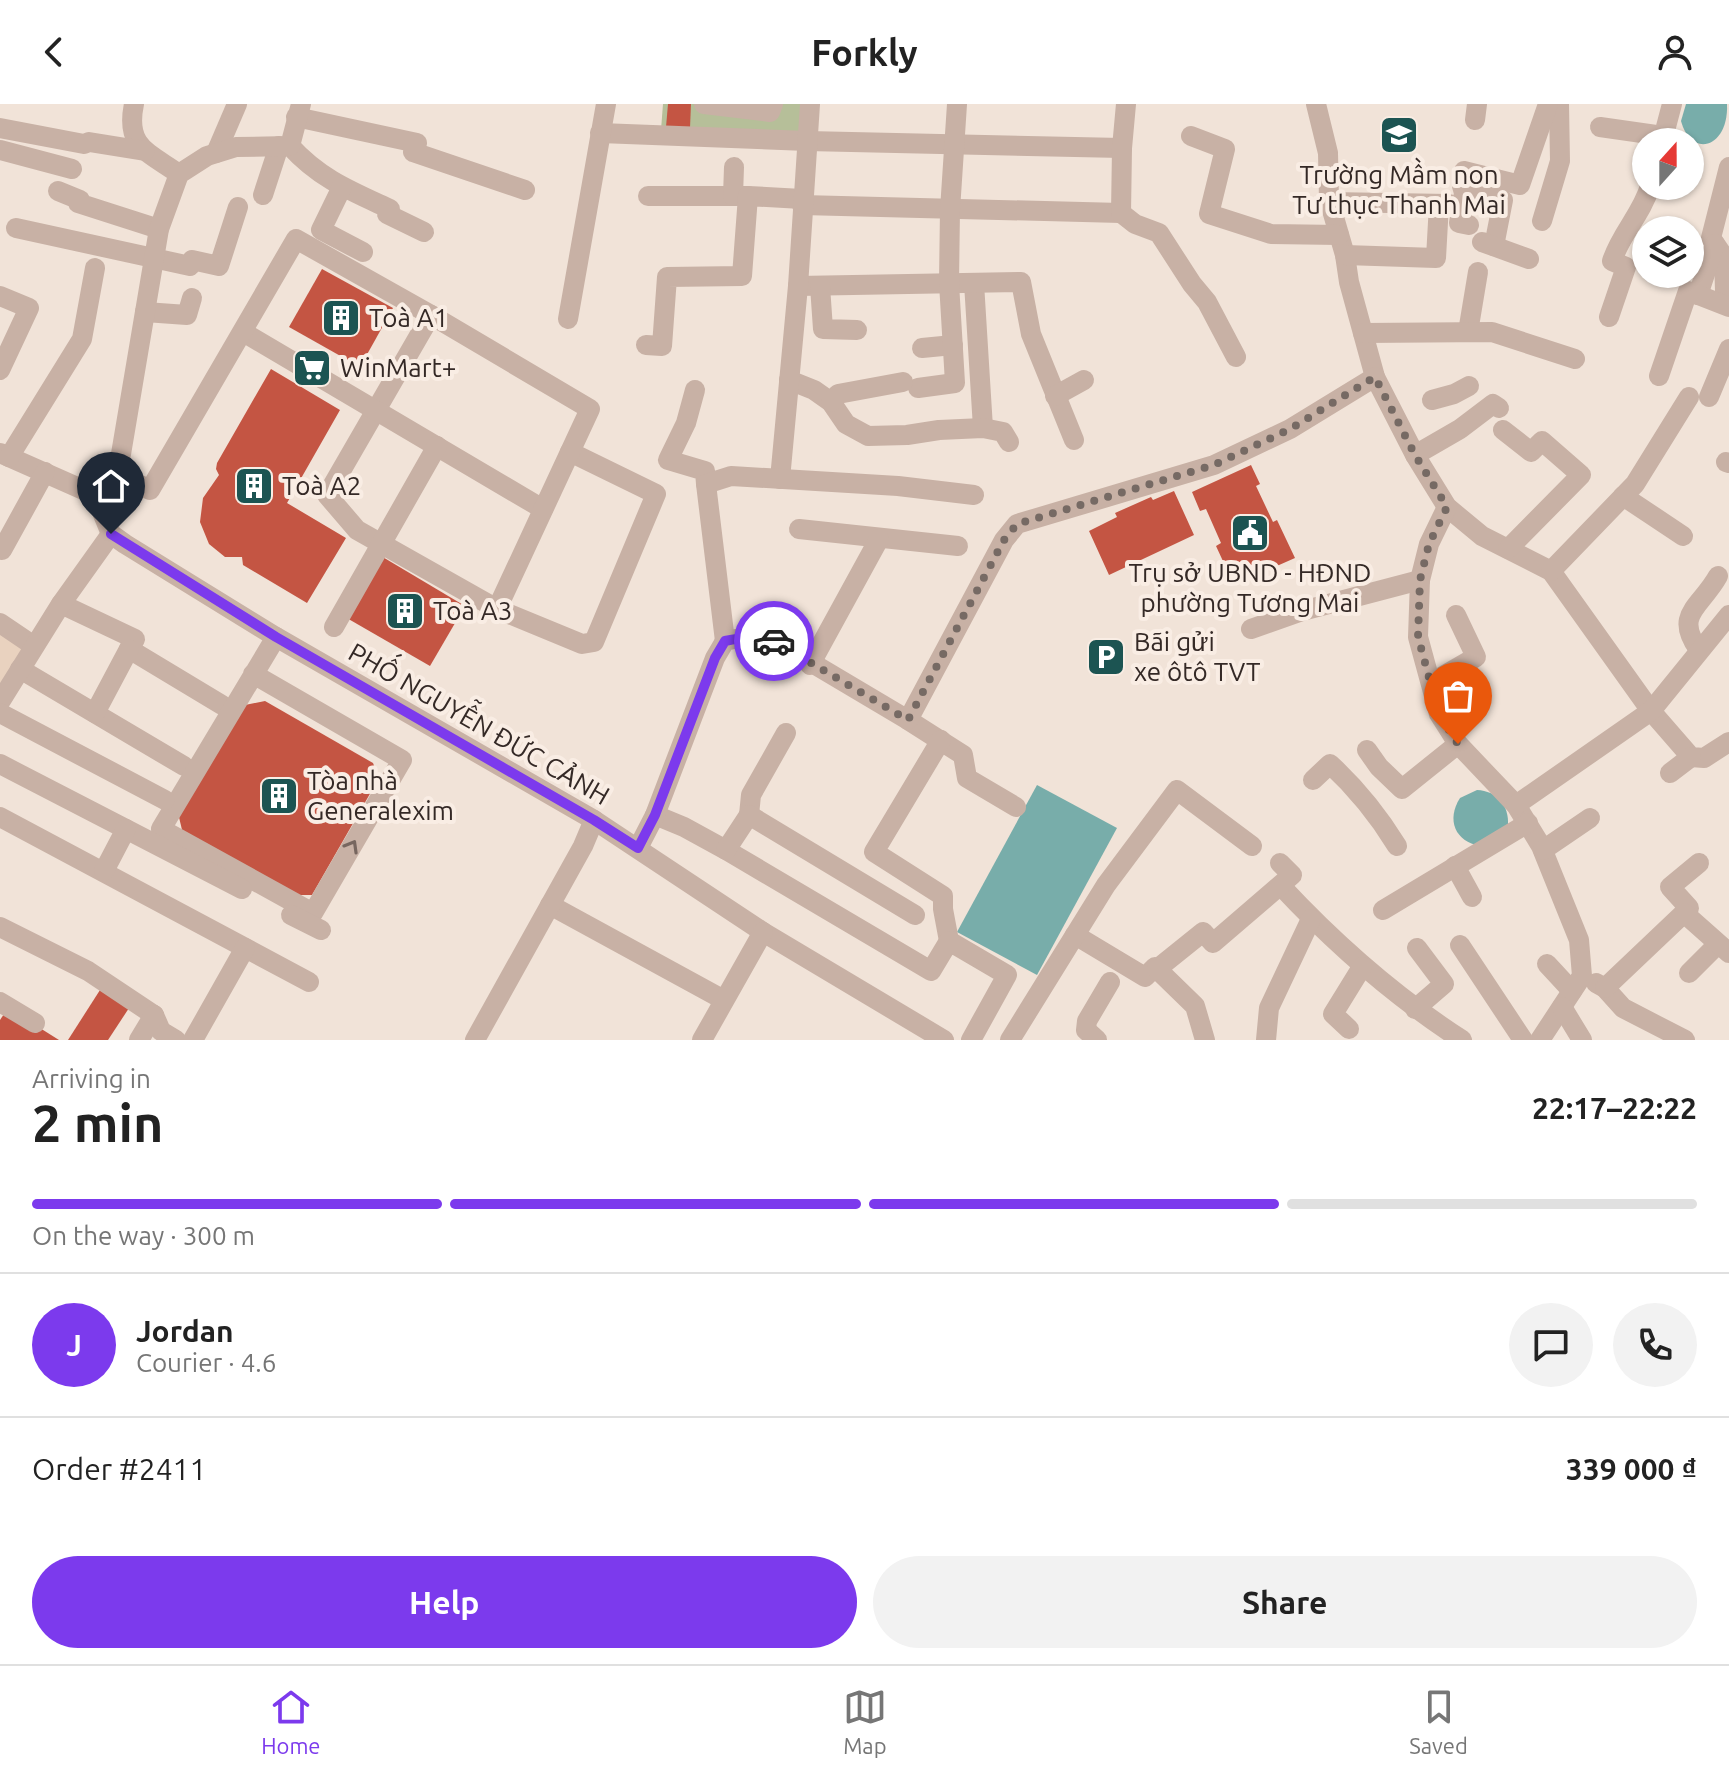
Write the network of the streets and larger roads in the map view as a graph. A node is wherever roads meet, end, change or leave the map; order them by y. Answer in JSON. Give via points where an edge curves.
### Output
{"nodes":[{"id":1,"x":134,"y":104,"type":"edge"},
{"id":2,"x":237,"y":104,"type":"edge"},
{"id":3,"x":603,"y":104,"type":"edge"},
{"id":4,"x":704,"y":104,"type":"edge"},
{"id":5,"x":773,"y":104,"type":"edge"},
{"id":6,"x":810,"y":104,"type":"edge"},
{"id":7,"x":957,"y":104,"type":"edge"},
{"id":8,"x":1126,"y":104,"type":"edge"},
{"id":9,"x":1316,"y":104,"type":"edge"},
{"id":10,"x":1548,"y":104,"type":"edge"},
{"id":11,"x":1559,"y":104,"type":"edge"},
{"id":12,"x":1672,"y":104,"type":"edge"},
{"id":13,"x":299,"y":110,"type":"edge"},
{"id":14,"x":1600,"y":127,"type":"dead end"},
{"id":15,"x":0,"y":128,"type":"edge"},
{"id":16,"x":1665,"y":128,"type":"edge"},
{"id":17,"x":600,"y":133,"type":"junction"},
{"id":18,"x":1632,"y":133,"type":"edge"},
{"id":19,"x":1191,"y":136,"type":"dead end"},
{"id":20,"x":807,"y":141,"type":"junction"},
{"id":21,"x":954,"y":145,"type":"junction"},
{"id":22,"x":285,"y":146,"type":"junction"},
{"id":23,"x":1122,"y":148,"type":"junction"},
{"id":24,"x":0,"y":150,"type":"edge"},
{"id":25,"x":145,"y":151,"type":"junction"},
{"id":26,"x":216,"y":153,"type":"junction"},
{"id":27,"x":734,"y":167,"type":"dead end"},
{"id":28,"x":1729,"y":167,"type":"edge"},
{"id":29,"x":72,"y":169,"type":"dead end"},
{"id":30,"x":179,"y":174,"type":"junction"},
{"id":31,"x":342,"y":187,"type":"junction"},
{"id":32,"x":525,"y":190,"type":"dead end"},
{"id":33,"x":58,"y":191,"type":"dead end"},
{"id":34,"x":263,"y":195,"type":"dead end"},
{"id":35,"x":648,"y":196,"type":"dead end"},
{"id":36,"x":740,"y":196,"type":"junction"},
{"id":37,"x":1646,"y":200,"type":"edge"},
{"id":38,"x":802,"y":202,"type":"junction"},
{"id":39,"x":1329,"y":202,"type":"junction"},
{"id":40,"x":1439,"y":204,"type":"junction"},
{"id":41,"x":238,"y":207,"type":"dead end"},
{"id":42,"x":1465,"y":208,"type":"junction"},
{"id":43,"x":950,"y":210,"type":"junction"},
{"id":44,"x":1121,"y":213,"type":"junction"},
{"id":45,"x":1542,"y":221,"type":"dead end"},
{"id":46,"x":16,"y":228,"type":"dead end"},
{"id":47,"x":159,"y":229,"type":"junction"},
{"id":48,"x":424,"y":232,"type":"dead end"},
{"id":49,"x":1715,"y":244,"type":"junction"},
{"id":50,"x":1342,"y":245,"type":"junction"},
{"id":51,"x":363,"y":252,"type":"dead end"},
{"id":52,"x":154,"y":259,"type":"junction"},
{"id":53,"x":1529,"y":259,"type":"dead end"},
{"id":54,"x":95,"y":268,"type":"dead end"},
{"id":55,"x":1478,"y":272,"type":"dead end"},
{"id":56,"x":949,"y":283,"type":"junction"},
{"id":57,"x":974,"y":283,"type":"junction"},
{"id":58,"x":798,"y":286,"type":"junction"},
{"id":59,"x":820,"y":286,"type":"junction"},
{"id":60,"x":1698,"y":295,"type":"junction"},
{"id":61,"x":0,"y":296,"type":"edge"},
{"id":62,"x":192,"y":298,"type":"dead end"},
{"id":63,"x":1729,"y":305,"type":"edge"},
{"id":64,"x":145,"y":312,"type":"junction"},
{"id":65,"x":431,"y":315,"type":"junction"},
{"id":66,"x":1609,"y":317,"type":"dead end"},
{"id":67,"x":568,"y":319,"type":"dead end"},
{"id":68,"x":857,"y":330,"type":"dead end"},
{"id":69,"x":243,"y":332,"type":"junction"},
{"id":70,"x":1468,"y":332,"type":"junction"},
{"id":71,"x":1363,"y":333,"type":"junction"},
{"id":72,"x":646,"y":345,"type":"dead end"},
{"id":73,"x":953,"y":345,"type":"junction"},
{"id":74,"x":922,"y":348,"type":"dead end"},
{"id":75,"x":1729,"y":349,"type":"edge"},
{"id":76,"x":1236,"y":357,"type":"dead end"},
{"id":77,"x":1575,"y":359,"type":"dead end"},
{"id":78,"x":0,"y":370,"type":"edge"},
{"id":79,"x":1659,"y":376,"type":"dead end"},
{"id":80,"x":1375,"y":377,"type":"junction"},
{"id":81,"x":789,"y":380,"type":"junction"},
{"id":82,"x":1084,"y":380,"type":"dead end"},
{"id":83,"x":695,"y":390,"type":"dead end"},
{"id":84,"x":1055,"y":396,"type":"junction"},
{"id":85,"x":1432,"y":400,"type":"dead end"},
{"id":86,"x":831,"y":402,"type":"junction"},
{"id":87,"x":1499,"y":408,"type":"dead end"},
{"id":88,"x":376,"y":410,"type":"junction"},
{"id":89,"x":1467,"y":423,"type":"junction"},
{"id":90,"x":983,"y":428,"type":"junction"},
{"id":91,"x":1503,"y":430,"type":"dead end"},
{"id":92,"x":1074,"y":440,"type":"dead end"},
{"id":93,"x":1009,"y":442,"type":"dead end"},
{"id":94,"x":437,"y":446,"type":"junction"},
{"id":95,"x":570,"y":452,"type":"junction"},
{"id":96,"x":5,"y":455,"type":"edge"},
{"id":97,"x":1415,"y":455,"type":"junction"},
{"id":98,"x":45,"y":472,"type":"junction"},
{"id":99,"x":780,"y":479,"type":"junction"},
{"id":100,"x":706,"y":484,"type":"junction"},
{"id":101,"x":95,"y":495,"type":"junction"},
{"id":102,"x":974,"y":495,"type":"dead end"},
{"id":103,"x":1623,"y":496,"type":"junction"},
{"id":104,"x":1447,"y":507,"type":"junction"},
{"id":105,"x":543,"y":509,"type":"junction"},
{"id":106,"x":799,"y":529,"type":"dead end"},
{"id":107,"x":111,"y":534,"type":"junction"},
{"id":108,"x":1683,"y":536,"type":"dead end"},
{"id":109,"x":879,"y":539,"type":"junction"},
{"id":110,"x":382,"y":544,"type":"junction"},
{"id":111,"x":958,"y":546,"type":"dead end"},
{"id":112,"x":0,"y":549,"type":"edge"},
{"id":113,"x":1508,"y":549,"type":"junction"},
{"id":114,"x":1551,"y":571,"type":"junction"},
{"id":115,"x":1718,"y":576,"type":"dead end"},
{"id":116,"x":1420,"y":580,"type":"junction"},
{"id":117,"x":61,"y":604,"type":"junction"},
{"id":118,"x":497,"y":609,"type":"junction"},
{"id":119,"x":1456,"y":615,"type":"dead end"},
{"id":120,"x":1729,"y":615,"type":"edge"},
{"id":121,"x":0,"y":623,"type":"edge"},
{"id":122,"x":334,"y":627,"type":"dead end"},
{"id":123,"x":1251,"y":629,"type":"dead end"},
{"id":124,"x":0,"y":632,"type":"edge"},
{"id":125,"x":271,"y":634,"type":"junction"},
{"id":126,"x":725,"y":641,"type":"junction"},
{"id":127,"x":129,"y":649,"type":"junction"},
{"id":128,"x":1699,"y":650,"type":"junction"},
{"id":129,"x":28,"y":656,"type":"junction"},
{"id":130,"x":810,"y":665,"type":"junction"},
{"id":131,"x":253,"y":674,"type":"junction"},
{"id":132,"x":1431,"y":683,"type":"junction"},
{"id":133,"x":0,"y":702,"type":"edge"},
{"id":134,"x":222,"y":705,"type":"junction"},
{"id":135,"x":1651,"y":711,"type":"junction"},
{"id":136,"x":0,"y":713,"type":"edge"},
{"id":137,"x":95,"y":713,"type":"junction"},
{"id":138,"x":908,"y":720,"type":"junction"},
{"id":139,"x":786,"y":733,"type":"dead end"},
{"id":140,"x":941,"y":740,"type":"junction"},
{"id":141,"x":1729,"y":742,"type":"edge"},
{"id":142,"x":1458,"y":744,"type":"junction"},
{"id":143,"x":1691,"y":757,"type":"junction"},
{"id":144,"x":0,"y":764,"type":"edge"},
{"id":145,"x":184,"y":766,"type":"junction"},
{"id":146,"x":1670,"y":773,"type":"dead end"},
{"id":147,"x":1313,"y":780,"type":"dead end"},
{"id":148,"x":1354,"y":786,"type":"junction"},
{"id":149,"x":165,"y":800,"type":"junction"},
{"id":150,"x":1516,"y":805,"type":"junction"},
{"id":151,"x":1016,"y":807,"type":"dead end"},
{"id":152,"x":655,"y":815,"type":"junction"},
{"id":153,"x":749,"y":815,"type":"junction"},
{"id":154,"x":0,"y":817,"type":"edge"},
{"id":155,"x":1590,"y":818,"type":"dead end"},
{"id":156,"x":594,"y":820,"type":"junction"},
{"id":157,"x":1528,"y":823,"type":"junction"},
{"id":158,"x":135,"y":834,"type":"junction"},
{"id":159,"x":1252,"y":846,"type":"dead end"},
{"id":160,"x":1397,"y":846,"type":"dead end"},
{"id":161,"x":638,"y":848,"type":"junction"},
{"id":162,"x":726,"y":850,"type":"junction"},
{"id":163,"x":1543,"y":850,"type":"junction"},
{"id":164,"x":1280,"y":863,"type":"dead end"},
{"id":165,"x":1699,"y":863,"type":"dead end"},
{"id":166,"x":1455,"y":866,"type":"junction"},
{"id":167,"x":104,"y":871,"type":"junction"},
{"id":168,"x":1281,"y":886,"type":"junction"},
{"id":169,"x":1472,"y":897,"type":"dead end"},
{"id":170,"x":550,"y":905,"type":"junction"},
{"id":171,"x":1383,"y":910,"type":"dead end"},
{"id":172,"x":1684,"y":913,"type":"junction"},
{"id":173,"x":915,"y":915,"type":"dead end"},
{"id":174,"x":1311,"y":919,"type":"junction"},
{"id":175,"x":0,"y":927,"type":"edge"},
{"id":176,"x":321,"y":930,"type":"dead end"},
{"id":177,"x":763,"y":932,"type":"junction"},
{"id":178,"x":1075,"y":935,"type":"junction"},
{"id":179,"x":949,"y":941,"type":"junction"},
{"id":180,"x":1460,"y":945,"type":"dead end"},
{"id":181,"x":245,"y":948,"type":"junction"},
{"id":182,"x":1417,"y":948,"type":"dead end"},
{"id":183,"x":1723,"y":948,"type":"edge"},
{"id":184,"x":1547,"y":964,"type":"dead end"},
{"id":185,"x":1362,"y":967,"type":"junction"},
{"id":186,"x":1157,"y":969,"type":"junction"},
{"id":187,"x":1689,"y":973,"type":"dead end"},
{"id":188,"x":309,"y":982,"type":"dead end"},
{"id":189,"x":1110,"y":982,"type":"dead end"},
{"id":190,"x":1605,"y":988,"type":"junction"},
{"id":191,"x":1572,"y":991,"type":"junction"},
{"id":192,"x":724,"y":1000,"type":"junction"},
{"id":193,"x":0,"y":1001,"type":"edge"},
{"id":194,"x":1415,"y":1009,"type":"junction"},
{"id":195,"x":154,"y":1015,"type":"junction"},
{"id":196,"x":35,"y":1023,"type":"dead end"},
{"id":197,"x":1349,"y":1029,"type":"dead end"},
{"id":198,"x":711,"y":1037,"type":"edge"},
{"id":199,"x":1675,"y":1038,"type":"edge"},
{"id":200,"x":139,"y":1040,"type":"edge"},
{"id":201,"x":176,"y":1040,"type":"edge"},
{"id":202,"x":193,"y":1040,"type":"edge"},
{"id":203,"x":475,"y":1040,"type":"edge"},
{"id":204,"x":944,"y":1040,"type":"edge"},
{"id":205,"x":971,"y":1040,"type":"edge"},
{"id":206,"x":1010,"y":1040,"type":"edge"},
{"id":207,"x":1097,"y":1040,"type":"edge"},
{"id":208,"x":1205,"y":1040,"type":"edge"},
{"id":209,"x":1266,"y":1040,"type":"edge"},
{"id":210,"x":1462,"y":1040,"type":"edge"},
{"id":211,"x":1523,"y":1040,"type":"edge"},
{"id":212,"x":1540,"y":1040,"type":"edge"},
{"id":213,"x":1582,"y":1040,"type":"edge"}],
"edges":[{"from":1,"to":25,"type":"street","via":[[130,127]]},
{"from":2,"to":26,"type":"street"},
{"from":3,"to":17,"type":"street"},
{"from":4,"to":5,"type":"street","via":[[770,112]]},
{"from":6,"to":20,"type":"street"},
{"from":7,"to":21,"type":"street"},
{"from":8,"to":23,"type":"street"},
{"from":9,"to":39,"type":"street","via":[[1328,153]]},
{"from":10,"to":42,"type":"street","via":[[1520,185],[1464,171]]},
{"from":11,"to":45,"type":"street","via":[[1560,161]]},
{"from":12,"to":16,"type":"street"},
{"from":13,"to":22,"type":"street"},
{"from":13,"to":32,"type":"street","via":[[417,143],[413,152]]},
{"from":14,"to":18,"type":"street"},
{"from":15,"to":25,"type":"street"},
{"from":17,"to":20,"type":"street"},
{"from":17,"to":67,"type":"street"},
{"from":19,"to":50,"type":"street","via":[[1225,149],[1209,214],[1271,234]]},
{"from":20,"to":21,"type":"street"},
{"from":20,"to":38,"type":"street"},
{"from":21,"to":23,"type":"street"},
{"from":21,"to":43,"type":"street"},
{"from":22,"to":26,"type":"street"},
{"from":22,"to":31,"type":"street"},
{"from":22,"to":34,"type":"street"},
{"from":23,"to":44,"type":"street"},
{"from":24,"to":29,"type":"street"},
{"from":25,"to":30,"type":"street"},
{"from":26,"to":30,"type":"street"},
{"from":27,"to":36,"type":"street"},
{"from":28,"to":49,"type":"street","via":[[1711,238]]},
{"from":30,"to":47,"type":"street"},
{"from":31,"to":48,"type":"street"},
{"from":31,"to":51,"type":"street","via":[[321,230]]},
{"from":33,"to":47,"type":"street","via":[[78,203]]},
{"from":35,"to":36,"type":"street"},
{"from":36,"to":38,"type":"street"},
{"from":36,"to":72,"type":"street","via":[[742,276],[667,277],[662,346]]},
{"from":37,"to":66,"type":"street","via":[[1612,261],[1626,267]]},
{"from":38,"to":43,"type":"street"},
{"from":38,"to":58,"type":"street"},
{"from":39,"to":40,"type":"street"},
{"from":39,"to":50,"type":"street"},
{"from":40,"to":42,"type":"street"},
{"from":40,"to":50,"type":"street","via":[[1436,258]]},
{"from":41,"to":52,"type":"street","via":[[219,266]]},
{"from":42,"to":53,"type":"street","via":[[1503,200],[1488,244]]},
{"from":43,"to":44,"type":"street"},
{"from":43,"to":56,"type":"street"},
{"from":44,"to":76,"type":"street","via":[[1159,233],[1207,302]]},
{"from":46,"to":52,"type":"street"},
{"from":47,"to":52,"type":"street"},
{"from":49,"to":60,"type":"street"},
{"from":49,"to":63,"type":"street","via":[[1724,257]]},
{"from":50,"to":71,"type":"street"},
{"from":52,"to":64,"type":"street"},
{"from":54,"to":96,"type":"street","via":[[82,339]]},
{"from":55,"to":70,"type":"street"},
{"from":56,"to":57,"type":"street"},
{"from":56,"to":59,"type":"street"},
{"from":56,"to":73,"type":"street"},
{"from":57,"to":84,"type":"street","via":[[1021,282],[1031,334]]},
{"from":57,"to":90,"type":"street"},
{"from":58,"to":59,"type":"street"},
{"from":58,"to":81,"type":"street"},
{"from":59,"to":68,"type":"street","via":[[823,329]]},
{"from":60,"to":63,"type":"street"},
{"from":60,"to":79,"type":"street","via":[[1688,291]]},
{"from":61,"to":78,"type":"street","via":[[29,308]]},
{"from":62,"to":64,"type":"street","via":[[187,315]]},
{"from":64,"to":101,"type":"street","via":[[121,454],[112,476]]},
{"from":65,"to":69,"type":"street","via":[[296,239]]},
{"from":65,"to":88,"type":"street"},
{"from":65,"to":95,"type":"street","via":[[590,409]]},
{"from":69,"to":88,"type":"street"},
{"from":69,"to":101,"type":"street","via":[[150,490],[140,485]]},
{"from":70,"to":71,"type":"street"},
{"from":70,"to":77,"type":"street","via":[[1492,332]]},
{"from":71,"to":80,"type":"street"},
{"from":73,"to":74,"type":"street"},
{"from":73,"to":86,"type":"street","via":[[955,383],[838,394]]},
{"from":75,"to":103,"type":"street"},
{"from":80,"to":97,"type":"street"},
{"from":80,"to":138,"type":"street","via":[[1290,429],[1214,465],[1017,524]]},
{"from":81,"to":86,"type":"street"},
{"from":81,"to":99,"type":"street"},
{"from":82,"to":84,"type":"street"},
{"from":83,"to":100,"type":"street","via":[[668,460],[705,471]]},
{"from":84,"to":92,"type":"street"},
{"from":85,"to":89,"type":"street","via":[[1461,390]]},
{"from":86,"to":90,"type":"street","via":[[846,424],[868,436]]},
{"from":87,"to":89,"type":"street","via":[[1493,404]]},
{"from":88,"to":94,"type":"street"},
{"from":88,"to":110,"type":"street","via":[[327,495],[357,530]]},
{"from":89,"to":97,"type":"street"},
{"from":90,"to":93,"type":"street","via":[[1003,432]]},
{"from":91,"to":113,"type":"street","via":[[1531,452],[1542,441],[1581,475]]},
{"from":94,"to":105,"type":"street"},
{"from":94,"to":110,"type":"street"},
{"from":95,"to":105,"type":"street"},
{"from":95,"to":118,"type":"street","via":[[656,494],[594,642],[582,644]]},
{"from":96,"to":98,"type":"street"},
{"from":97,"to":104,"type":"street"},
{"from":98,"to":101,"type":"street"},
{"from":98,"to":112,"type":"street"},
{"from":99,"to":100,"type":"street","via":[[731,476]]},
{"from":99,"to":102,"type":"street"},
{"from":100,"to":126,"type":"street"},
{"from":101,"to":107,"type":"street"},
{"from":103,"to":108,"type":"street"},
{"from":103,"to":114,"type":"street"},
{"from":104,"to":113,"type":"street","via":[[1482,536]]},
{"from":104,"to":116,"type":"street","via":[[1429,544]]},
{"from":105,"to":118,"type":"street"},
{"from":106,"to":109,"type":"street"},
{"from":107,"to":117,"type":"street"},
{"from":107,"to":125,"type":"street","name":"PHỐ NGUYỄN ĐỨC CẢNH"},
{"from":109,"to":111,"type":"street"},
{"from":109,"to":130,"type":"street"},
{"from":110,"to":118,"type":"street"},
{"from":110,"to":122,"type":"street"},
{"from":113,"to":114,"type":"street"},
{"from":114,"to":135,"type":"street"},
{"from":115,"to":128,"type":"street","via":[[1687,619],[1688,635]]},
{"from":116,"to":123,"type":"street"},
{"from":116,"to":132,"type":"street","via":[[1418,637]]},
{"from":117,"to":127,"type":"street","via":[[135,639]]},
{"from":117,"to":129,"type":"street"},
{"from":119,"to":132,"type":"street","via":[[1476,657]]},
{"from":120,"to":128,"type":"street"},
{"from":121,"to":129,"type":"street"},
{"from":124,"to":129,"type":"street"},
{"from":125,"to":131,"type":"street"},
{"from":125,"to":134,"type":"street"},
{"from":125,"to":156,"type":"street","name":"PHỐ NGUYỄN ĐỨC CẢNH"},
{"from":126,"to":130,"type":"street","via":[[762,637]]},
{"from":126,"to":152,"type":"street"},
{"from":127,"to":134,"type":"street"},
{"from":127,"to":137,"type":"street"},
{"from":128,"to":135,"type":"street"},
{"from":129,"to":133,"type":"street"},
{"from":129,"to":137,"type":"street"},
{"from":130,"to":138,"type":"street"},
{"from":131,"to":131,"type":"street","one_way":true,"via":[[161,829],[313,913],[402,760]]},
{"from":132,"to":142,"type":"street","via":[[1439,714]]},
{"from":134,"to":145,"type":"street"},
{"from":135,"to":143,"type":"street"},
{"from":135,"to":150,"type":"street"},
{"from":136,"to":149,"type":"street"},
{"from":137,"to":145,"type":"street"},
{"from":138,"to":140,"type":"street"},
{"from":139,"to":153,"type":"street","via":[[751,795]]},
{"from":140,"to":151,"type":"street","via":[[963,755],[967,778]]},
{"from":140,"to":179,"type":"street","via":[[874,852],[943,896]]},
{"from":141,"to":143,"type":"street","via":[[1704,758]]},
{"from":142,"to":148,"type":"street","via":[[1402,789],[1373,759]]},
{"from":142,"to":150,"type":"street"},
{"from":143,"to":146,"type":"street"},
{"from":144,"to":158,"type":"street"},
{"from":145,"to":149,"type":"street"},
{"from":147,"to":148,"type":"street","via":[[1330,764]]},
{"from":148,"to":160,"type":"street"},
{"from":149,"to":158,"type":"street"},
{"from":150,"to":157,"type":"street"},
{"from":152,"to":161,"type":"street"},
{"from":152,"to":162,"type":"street"},
{"from":153,"to":162,"type":"street"},
{"from":153,"to":173,"type":"street"},
{"from":154,"to":167,"type":"street"},
{"from":155,"to":163,"type":"street"},
{"from":156,"to":161,"type":"street","name":"PHỐ NGUYỄN ĐỨC CẢNH"},
{"from":156,"to":170,"type":"street"},
{"from":157,"to":163,"type":"street"},
{"from":157,"to":166,"type":"street"},
{"from":158,"to":167,"type":"street"},
{"from":158,"to":176,"type":"street"},
{"from":159,"to":178,"type":"street","via":[[1177,790]]},
{"from":161,"to":177,"type":"street","name":"PHỐ NGUYỄN ĐỨC CẢNH"},
{"from":162,"to":179,"type":"street","via":[[931,971]]},
{"from":163,"to":191,"type":"street","via":[[1579,940]]},
{"from":164,"to":168,"type":"street","via":[[1292,875]]},
{"from":165,"to":172,"type":"street","via":[[1670,887],[1689,908]]},
{"from":166,"to":169,"type":"street"},
{"from":166,"to":171,"type":"street"},
{"from":167,"to":181,"type":"street"},
{"from":168,"to":174,"type":"street"},
{"from":168,"to":186,"type":"street","via":[[1213,943],[1203,932]]},
{"from":170,"to":192,"type":"street"},
{"from":170,"to":203,"type":"street"},
{"from":172,"to":183,"type":"street"},
{"from":172,"to":190,"type":"street"},
{"from":174,"to":185,"type":"street"},
{"from":174,"to":209,"type":"street","via":[[1269,1008]]},
{"from":175,"to":195,"type":"street","via":[[88,971]]},
{"from":177,"to":192,"type":"street"},
{"from":177,"to":204,"type":"street","name":"PHỐ NGUYỄN ĐỨC CẢNH"},
{"from":178,"to":186,"type":"street","via":[[1145,977]]},
{"from":178,"to":206,"type":"street"},
{"from":179,"to":205,"type":"street","via":[[1007,975]]},
{"from":180,"to":211,"type":"street"},
{"from":181,"to":188,"type":"street"},
{"from":181,"to":202,"type":"street"},
{"from":182,"to":194,"type":"street","via":[[1444,984]]},
{"from":183,"to":187,"type":"street"},
{"from":184,"to":191,"type":"street"},
{"from":185,"to":194,"type":"street"},
{"from":185,"to":197,"type":"street","via":[[1333,1014]]},
{"from":186,"to":208,"type":"street","via":[[1195,1006]]},
{"from":189,"to":207,"type":"street","via":[[1087,1021],[1086,1030]]},
{"from":190,"to":191,"type":"street"},
{"from":190,"to":199,"type":"street","via":[[1623,1008]]},
{"from":191,"to":212,"type":"street"},
{"from":191,"to":213,"type":"street"},
{"from":192,"to":198,"type":"street"},
{"from":193,"to":196,"type":"street"},
{"from":194,"to":210,"type":"street"},
{"from":195,"to":200,"type":"street"},
{"from":195,"to":201,"type":"street","via":[[161,1031]]}]}
